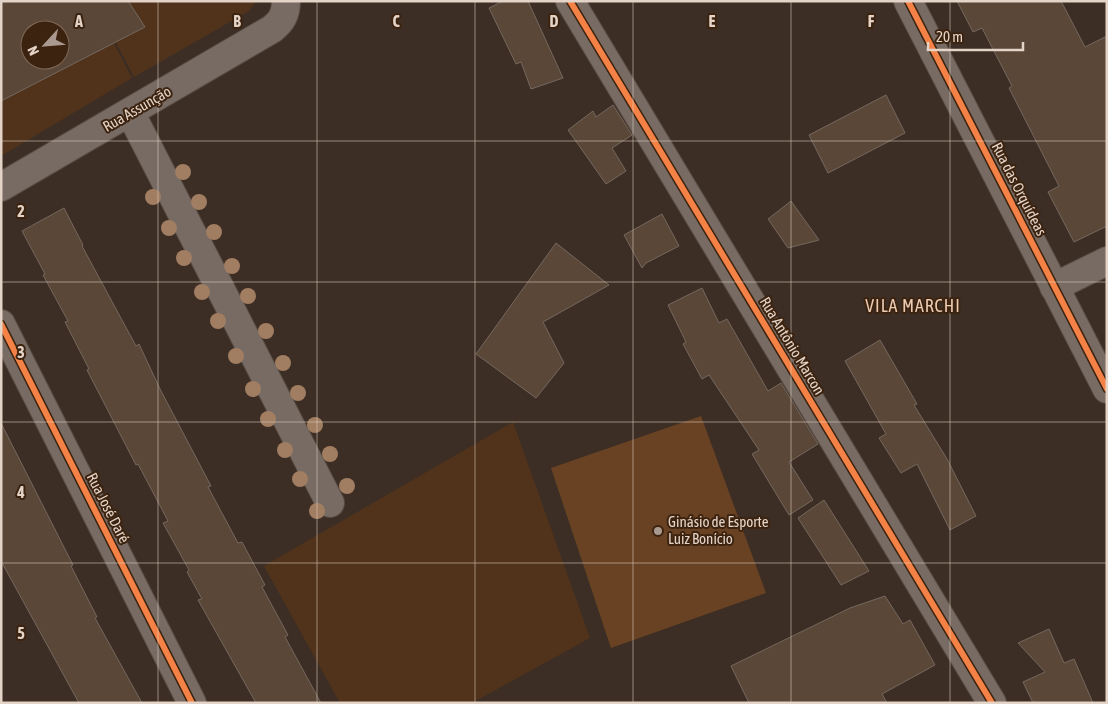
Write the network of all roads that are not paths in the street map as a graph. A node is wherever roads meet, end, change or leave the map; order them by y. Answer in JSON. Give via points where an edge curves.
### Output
{"nodes":[{"id":1,"x":286,"y":1,"type":"edge"},
{"id":2,"x":570,"y":1,"type":"edge"},
{"id":3,"x":908,"y":1,"type":"edge"},
{"id":4,"x":130,"y":112,"type":"junction"},
{"id":5,"x":1,"y":187,"type":"edge"},
{"id":6,"x":1107,"y":261,"type":"edge"},
{"id":7,"x":1054,"y":287,"type":"junction"},
{"id":8,"x":1,"y":324,"type":"edge"},
{"id":9,"x":1107,"y":389,"type":"edge"},
{"id":10,"x":330,"y":503,"type":"dead end"},
{"id":11,"x":192,"y":703,"type":"edge"},
{"id":12,"x":992,"y":703,"type":"edge"}],
"edges":[{"from":1,"to":4,"type":"street","name":"Rua Assunção","via":[[281,22],[272,29]]},
{"from":2,"to":12,"type":"street","name":"Rua Antônio Marcon"},
{"from":3,"to":7,"type":"street","name":"Rua das Orquídeas"},
{"from":4,"to":5,"type":"street","name":"Rua Assunção"},
{"from":4,"to":10,"type":"street"},
{"from":6,"to":7,"type":"street"},
{"from":7,"to":9,"type":"street","name":"Rua das Orquídeas"},
{"from":8,"to":11,"type":"street","name":"Rua José Daré"}]}
